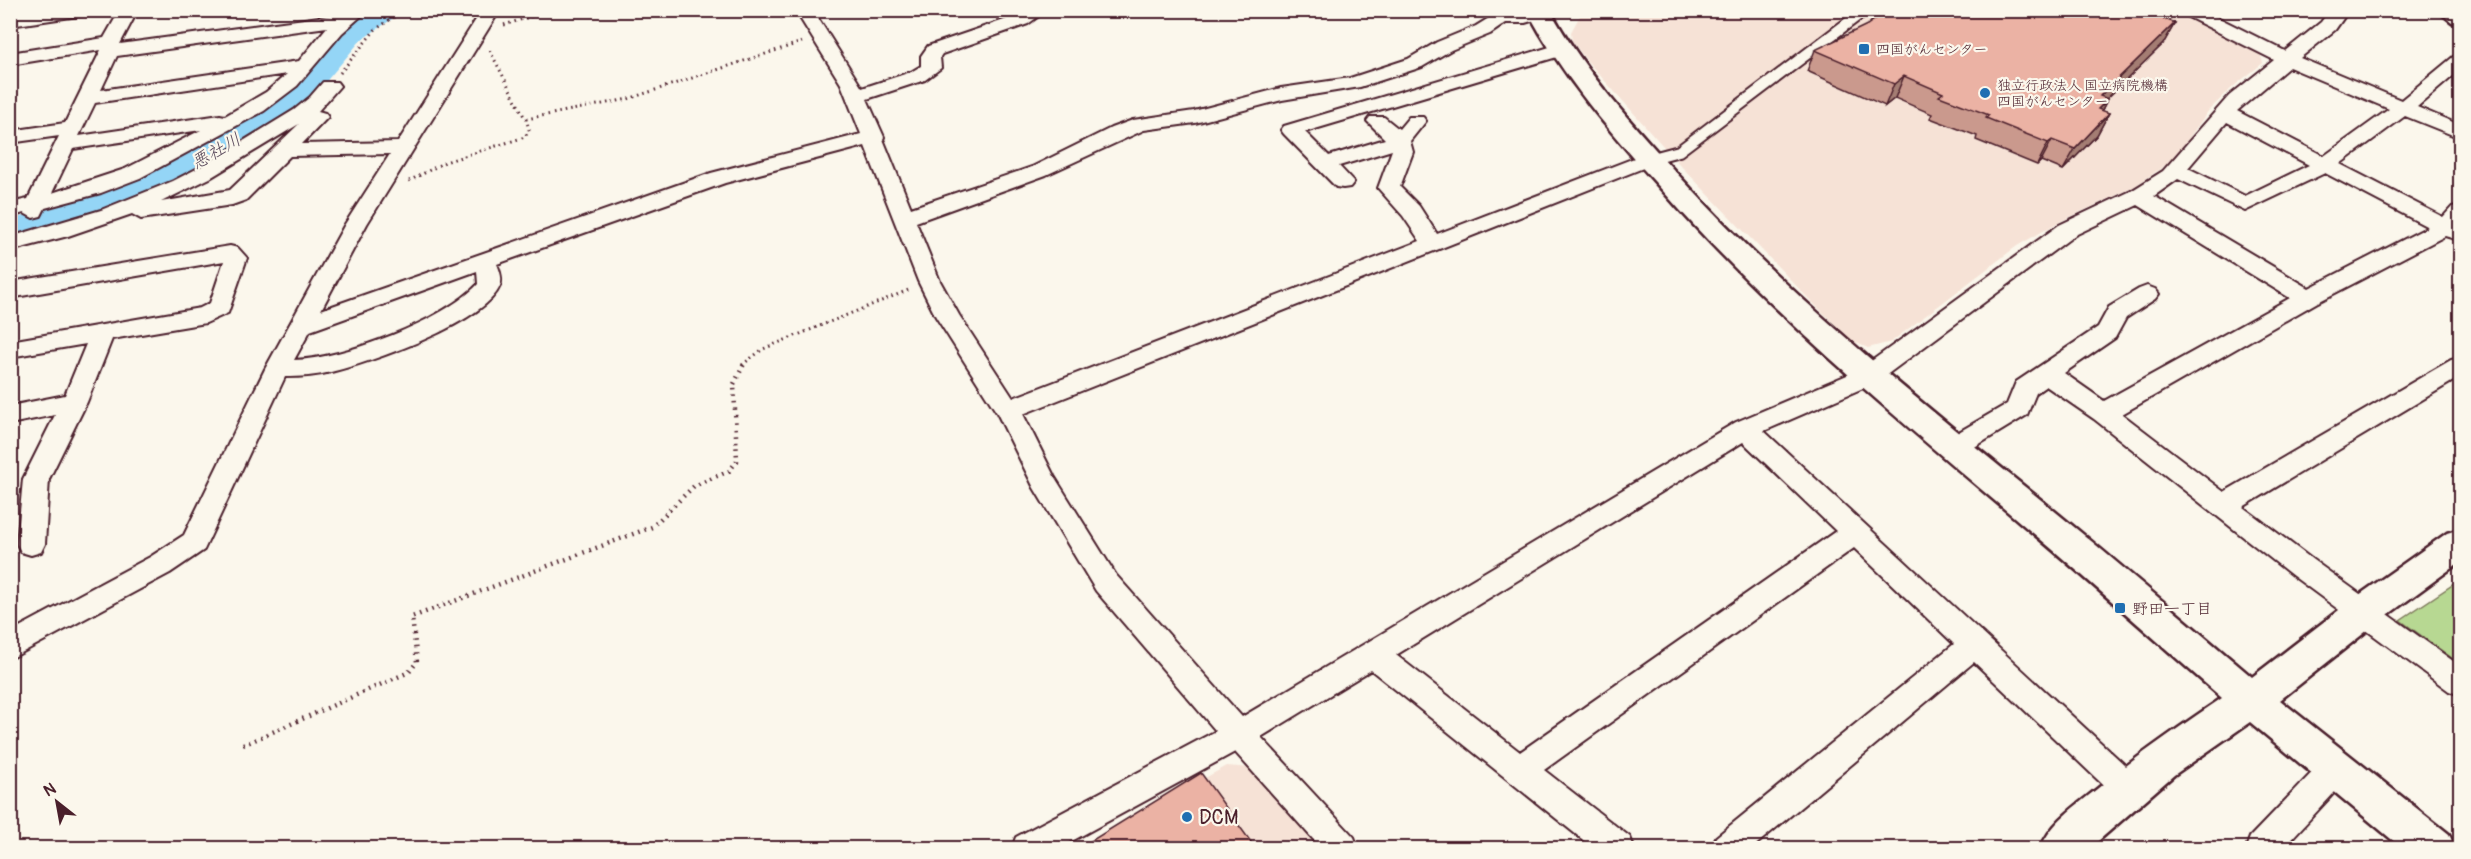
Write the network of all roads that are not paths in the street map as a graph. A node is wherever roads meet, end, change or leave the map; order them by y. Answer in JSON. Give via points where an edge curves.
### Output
{"nodes":[{"id":1,"x":84,"y":10,"type":"edge"},
{"id":2,"x":490,"y":10,"type":"edge"},
{"id":3,"x":804,"y":10,"type":"edge"},
{"id":4,"x":1038,"y":10,"type":"edge"},
{"id":5,"x":1865,"y":10,"type":"edge"},
{"id":6,"x":1876,"y":10,"type":"edge"},
{"id":7,"x":2188,"y":10,"type":"edge"},
{"id":8,"x":2340,"y":10,"type":"edge"},
{"id":9,"x":2448,"y":10,"type":"edge"},
{"id":10,"x":134,"y":11,"type":"edge"},
{"id":11,"x":1542,"y":11,"type":"edge"},
{"id":12,"x":1495,"y":14,"type":"edge"},
{"id":13,"x":352,"y":15,"type":"edge"},
{"id":14,"x":2460,"y":17,"type":"edge"},
{"id":15,"x":10,"y":21,"type":"edge"},
{"id":16,"x":1869,"y":31,"type":"edge"},
{"id":17,"x":110,"y":47,"type":"junction"},
{"id":18,"x":1560,"y":50,"type":"junction"},
{"id":19,"x":1820,"y":58,"type":"dead end"},
{"id":20,"x":10,"y":59,"type":"edge"},
{"id":21,"x":2289,"y":60,"type":"junction"},
{"id":22,"x":2460,"y":61,"type":"edge"},
{"id":23,"x":303,"y":66,"type":"junction"},
{"id":24,"x":1783,"y":72,"type":"junction"},
{"id":25,"x":330,"y":86,"type":"road end"},
{"id":26,"x":856,"y":96,"type":"junction"},
{"id":27,"x":88,"y":98,"type":"junction"},
{"id":28,"x":2403,"y":108,"type":"junction"},
{"id":29,"x":2225,"y":113,"type":"junction"},
{"id":30,"x":297,"y":117,"type":"junction"},
{"id":31,"x":234,"y":119,"type":"junction"},
{"id":32,"x":1377,"y":121,"type":"dead end"},
{"id":33,"x":1416,"y":121,"type":"dead end"},
{"id":34,"x":2460,"y":132,"type":"edge"},
{"id":35,"x":68,"y":136,"type":"junction"},
{"id":36,"x":10,"y":137,"type":"edge"},
{"id":37,"x":874,"y":137,"type":"junction"},
{"id":38,"x":1400,"y":141,"type":"junction"},
{"id":39,"x":402,"y":148,"type":"junction"},
{"id":40,"x":284,"y":150,"type":"junction"},
{"id":41,"x":1649,"y":159,"type":"junction"},
{"id":42,"x":2327,"y":164,"type":"junction"},
{"id":43,"x":1325,"y":165,"type":"junction"},
{"id":44,"x":2174,"y":169,"type":"junction"},
{"id":45,"x":1342,"y":182,"type":"dead end"},
{"id":46,"x":2139,"y":196,"type":"junction"},
{"id":47,"x":36,"y":206,"type":"junction"},
{"id":48,"x":10,"y":210,"type":"edge"},
{"id":49,"x":99,"y":219,"type":"junction"},
{"id":50,"x":905,"y":219,"type":"junction"},
{"id":51,"x":2455,"y":225,"type":"edge"},
{"id":52,"x":14,"y":244,"type":"edge"},
{"id":53,"x":1433,"y":244,"type":"junction"},
{"id":54,"x":485,"y":261,"type":"junction"},
{"id":55,"x":10,"y":290,"type":"edge"},
{"id":56,"x":2147,"y":294,"type":"dead end"},
{"id":57,"x":2308,"y":298,"type":"junction"},
{"id":58,"x":302,"y":325,"type":"junction"},
{"id":59,"x":103,"y":333,"type":"junction"},
{"id":60,"x":10,"y":349,"type":"edge"},
{"id":61,"x":2460,"y":366,"type":"edge"},
{"id":62,"x":277,"y":369,"type":"junction"},
{"id":63,"x":2046,"y":373,"type":"junction"},
{"id":64,"x":1868,"y":376,"type":"junction"},
{"id":65,"x":74,"y":402,"type":"junction"},
{"id":66,"x":1008,"y":411,"type":"junction"},
{"id":67,"x":2103,"y":413,"type":"junction"},
{"id":68,"x":10,"y":415,"type":"edge"},
{"id":69,"x":1745,"y":429,"type":"junction"},
{"id":70,"x":1954,"y":447,"type":"junction"},
{"id":71,"x":2223,"y":506,"type":"junction"},
{"id":72,"x":1855,"y":532,"type":"junction"},
{"id":73,"x":2460,"y":543,"type":"edge"},
{"id":74,"x":31,"y":544,"type":"dead end"},
{"id":75,"x":2365,"y":612,"type":"junction"},
{"id":76,"x":1974,"y":645,"type":"junction"},
{"id":77,"x":10,"y":647,"type":"edge"},
{"id":78,"x":1373,"y":654,"type":"junction"},
{"id":79,"x":2460,"y":682,"type":"edge"},
{"id":80,"x":2251,"y":700,"type":"junction"},
{"id":81,"x":1240,"y":734,"type":"junction"},
{"id":82,"x":2336,"y":769,"type":"junction"},
{"id":83,"x":1519,"y":770,"type":"junction"},
{"id":84,"x":2128,"y":789,"type":"junction"},
{"id":85,"x":2266,"y":847,"type":"edge"},
{"id":86,"x":1028,"y":849,"type":"edge"},
{"id":87,"x":1342,"y":849,"type":"edge"},
{"id":88,"x":1618,"y":849,"type":"edge"},
{"id":89,"x":1728,"y":849,"type":"edge"},
{"id":90,"x":2062,"y":849,"type":"edge"},
{"id":91,"x":2434,"y":849,"type":"edge"}],
"edges":[{"from":1,"to":15,"type":"street"},
{"from":2,"to":39,"type":"street"},
{"from":3,"to":26,"type":"street"},
{"from":4,"to":26,"type":"street","via":[[1022,20],[935,50],[930,56],[931,68],[918,76]]},
{"from":5,"to":24,"type":"lane"},
{"from":6,"to":16,"type":"lane","via":[[1884,15]]},
{"from":7,"to":21,"type":"street"},
{"from":8,"to":21,"type":"street","via":[[2328,26]]},
{"from":9,"to":14,"type":"street"},
{"from":10,"to":17,"type":"street"},
{"from":11,"to":12,"type":"street","via":[[1518,20]]},
{"from":11,"to":18,"type":"street"},
{"from":12,"to":50,"type":"street","via":[[1483,30],[1415,63],[1353,83],[1281,94],[1195,117],[1140,124],[1039,171]]},
{"from":13,"to":17,"type":"street"},
{"from":13,"to":23,"type":"street"},
{"from":17,"to":20,"type":"street"},
{"from":17,"to":27,"type":"street"},
{"from":18,"to":41,"type":"street"},
{"from":18,"to":43,"type":"street","via":[[1292,130]]},
{"from":19,"to":24,"type":"lane"},
{"from":21,"to":28,"type":"street"},
{"from":21,"to":29,"type":"street"},
{"from":22,"to":28,"type":"street"},
{"from":23,"to":27,"type":"street"},
{"from":23,"to":31,"type":"street","via":[[277,93]]},
{"from":24,"to":41,"type":"lane","via":[[1679,151]]},
{"from":25,"to":30,"type":"street","via":[[324,97]]},
{"from":26,"to":37,"type":"street"},
{"from":27,"to":35,"type":"street"},
{"from":28,"to":34,"type":"street"},
{"from":28,"to":42,"type":"street"},
{"from":29,"to":42,"type":"street"},
{"from":29,"to":44,"type":"street"},
{"from":30,"to":40,"type":"street","via":[[318,117]]},
{"from":30,"to":49,"type":"street","via":[[204,174]]},
{"from":31,"to":35,"type":"street"},
{"from":31,"to":47,"type":"street","via":[[164,159],[119,179]]},
{"from":32,"to":38,"type":"street"},
{"from":33,"to":38,"type":"street"},
{"from":35,"to":36,"type":"street"},
{"from":35,"to":47,"type":"street"},
{"from":37,"to":50,"type":"street"},
{"from":37,"to":54,"type":"street","via":[[718,178]]},
{"from":38,"to":43,"type":"street"},
{"from":38,"to":53,"type":"street","via":[[1403,152],[1389,188]]},
{"from":39,"to":40,"type":"street"},
{"from":39,"to":58,"type":"street"},
{"from":40,"to":49,"type":"street","via":[[238,195]]},
{"from":41,"to":53,"type":"street"},
{"from":41,"to":64,"type":"street","via":[[1769,285]]},
{"from":42,"to":44,"type":"street","via":[[2245,204]]},
{"from":42,"to":51,"type":"street"},
{"from":43,"to":45,"type":"street"},
{"from":44,"to":46,"type":"street"},
{"from":46,"to":57,"type":"street"},
{"from":46,"to":64,"type":"street","via":[[2067,230]]},
{"from":47,"to":48,"type":"street"},
{"from":47,"to":52,"type":"street"},
{"from":49,"to":52,"type":"street"},
{"from":50,"to":66,"type":"street","via":[[929,282]]},
{"from":51,"to":57,"type":"street"},
{"from":53,"to":66,"type":"street"},
{"from":54,"to":58,"type":"street"},
{"from":54,"to":62,"type":"street","via":[[490,273],[488,287],[467,307],[373,352],[315,367]]},
{"from":55,"to":59,"type":"street","via":[[230,253],[236,258],[220,307],[206,315]]},
{"from":56,"to":63,"type":"street","via":[[2117,314],[2107,332]]},
{"from":57,"to":67,"type":"street"},
{"from":58,"to":62,"type":"street"},
{"from":59,"to":60,"type":"street"},
{"from":59,"to":65,"type":"street"},
{"from":61,"to":71,"type":"street"},
{"from":62,"to":77,"type":"street","via":[[194,542],[160,566]]},
{"from":63,"to":67,"type":"street"},
{"from":63,"to":70,"type":"street","via":[[2025,388],[2018,409]]},
{"from":64,"to":69,"type":"street"},
{"from":64,"to":70,"type":"street"},
{"from":65,"to":68,"type":"street"},
{"from":65,"to":74,"type":"street","via":[[36,479]]},
{"from":66,"to":81,"type":"street","via":[[1043,481],[1106,584]]},
{"from":67,"to":71,"type":"street"},
{"from":69,"to":72,"type":"street"},
{"from":69,"to":78,"type":"street"},
{"from":70,"to":80,"type":"street"},
{"from":71,"to":75,"type":"street"},
{"from":72,"to":76,"type":"street"},
{"from":72,"to":83,"type":"street"},
{"from":73,"to":75,"type":"street"},
{"from":75,"to":79,"type":"street"},
{"from":75,"to":80,"type":"street"},
{"from":76,"to":84,"type":"street"},
{"from":76,"to":89,"type":"street"},
{"from":78,"to":81,"type":"street"},
{"from":78,"to":83,"type":"street"},
{"from":80,"to":82,"type":"street"},
{"from":80,"to":84,"type":"street","via":[[2160,762]]},
{"from":81,"to":86,"type":"street"},
{"from":81,"to":87,"type":"street"},
{"from":82,"to":85,"type":"street"},
{"from":82,"to":91,"type":"street"},
{"from":83,"to":88,"type":"street"},
{"from":84,"to":90,"type":"street"}]}
